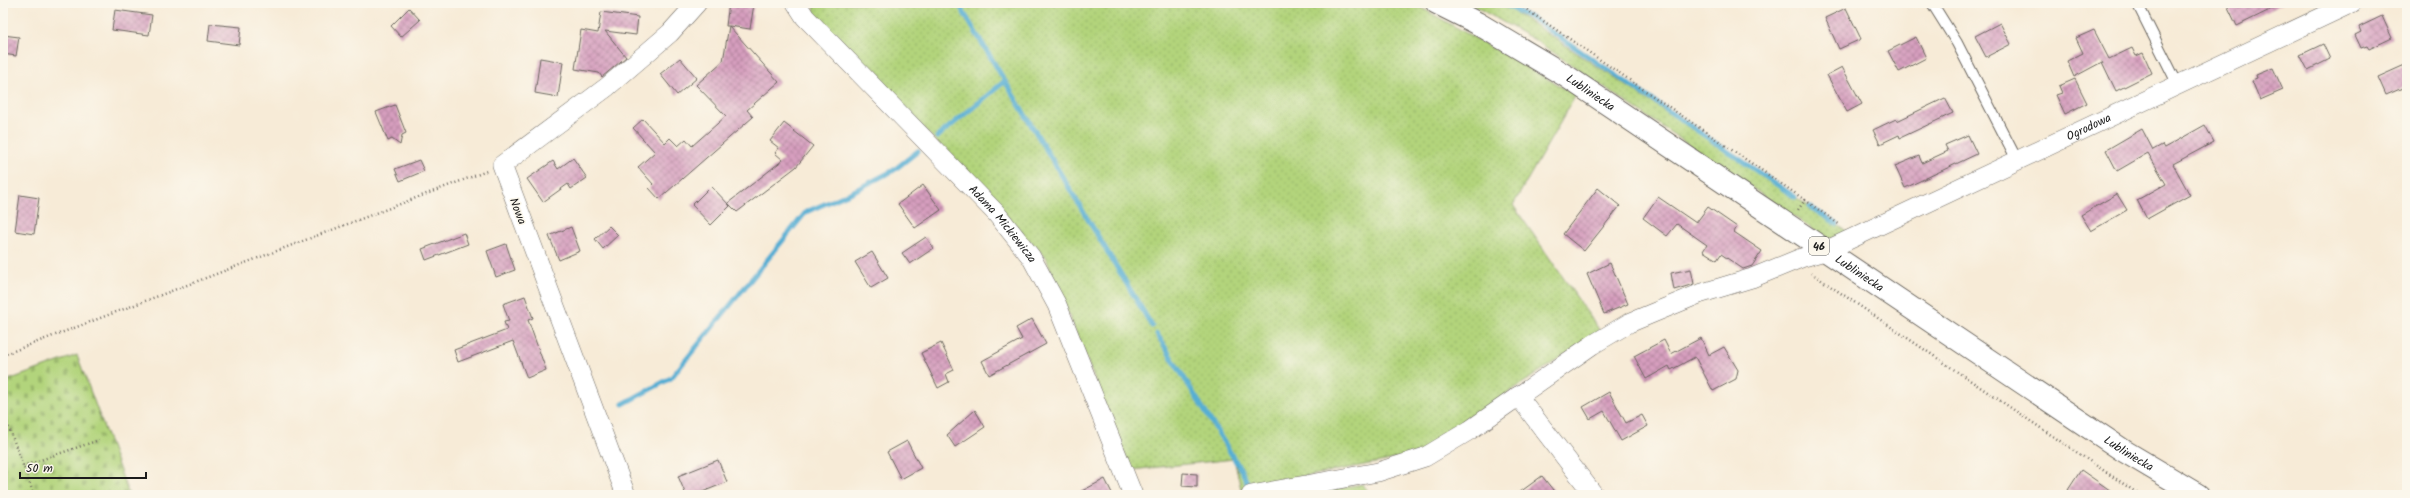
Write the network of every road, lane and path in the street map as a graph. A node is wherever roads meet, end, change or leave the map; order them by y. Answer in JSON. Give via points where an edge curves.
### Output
{"nodes":[{"id":1,"x":697,"y":3,"type":"edge"},
{"id":2,"x":796,"y":3,"type":"edge"},
{"id":3,"x":1437,"y":3,"type":"edge"},
{"id":4,"x":1517,"y":3,"type":"edge"},
{"id":5,"x":1932,"y":3,"type":"edge"},
{"id":6,"x":2137,"y":3,"type":"edge"},
{"id":7,"x":2352,"y":3,"type":"edge"},
{"id":8,"x":2178,"y":84,"type":"junction"},
{"id":9,"x":2017,"y":160,"type":"junction"},
{"id":10,"x":502,"y":165,"type":"junction"},
{"id":11,"x":1805,"y":200,"type":"junction"},
{"id":12,"x":1794,"y":215,"type":"dead end"},
{"id":13,"x":1852,"y":237,"type":"junction"},
{"id":14,"x":1825,"y":250,"type":"junction"},
{"id":15,"x":1793,"y":260,"type":"junction"},
{"id":16,"x":3,"y":355,"type":"edge"},
{"id":17,"x":1518,"y":396,"type":"junction"},
{"id":18,"x":3,"y":412,"type":"edge"},
{"id":19,"x":99,"y":440,"type":"dead end"},
{"id":20,"x":23,"y":466,"type":"junction"},
{"id":21,"x":34,"y":495,"type":"edge"},
{"id":22,"x":626,"y":495,"type":"edge"},
{"id":23,"x":1133,"y":495,"type":"edge"},
{"id":24,"x":1252,"y":495,"type":"edge"},
{"id":25,"x":1594,"y":495,"type":"edge"},
{"id":26,"x":2140,"y":495,"type":"edge"},
{"id":27,"x":2198,"y":495,"type":"edge"}],
"edges":[{"from":1,"to":10,"type":"street","via":[[670,33],[607,88]]},
{"from":2,"to":23,"type":"street","name":"Adama Mickiewicza","via":[[805,17],[996,212],[1031,257],[1049,287],[1066,326]]},
{"from":3,"to":14,"type":"main road","name":"Lubliniecka","number":"46","via":[[1477,23],[1566,76]]},
{"from":4,"to":11,"type":"path"},
{"from":5,"to":9,"type":"lane","via":[[1957,43]]},
{"from":6,"to":8,"type":"lane"},
{"from":7,"to":8,"type":"street","name":"Ogrodowa"},
{"from":8,"to":9,"type":"street","name":"Ogrodowa"},
{"from":9,"to":13,"type":"street","name":"Ogrodowa"},
{"from":10,"to":16,"type":"path"},
{"from":10,"to":22,"type":"street","name":"Nowa"},
{"from":11,"to":12,"type":"path"},
{"from":11,"to":13,"type":"path","via":[[1836,221]]},
{"from":13,"to":14,"type":"street","name":"Ogrodowa"},
{"from":14,"to":15,"type":"street","name":"Ogrodowa"},
{"from":14,"to":27,"type":"main road","name":"Lubliniecka","number":"46","via":[[2124,451]]},
{"from":15,"to":17,"type":"street","name":"Ogrodowa","via":[[1752,278],[1670,305],[1629,323]]},
{"from":15,"to":26,"type":"path"},
{"from":17,"to":24,"type":"street","name":"Ogrodowa","via":[[1442,449],[1409,463],[1349,478]]},
{"from":17,"to":25,"type":"street"},
{"from":18,"to":20,"type":"path"},
{"from":19,"to":20,"type":"path"},
{"from":20,"to":21,"type":"path"}]}
